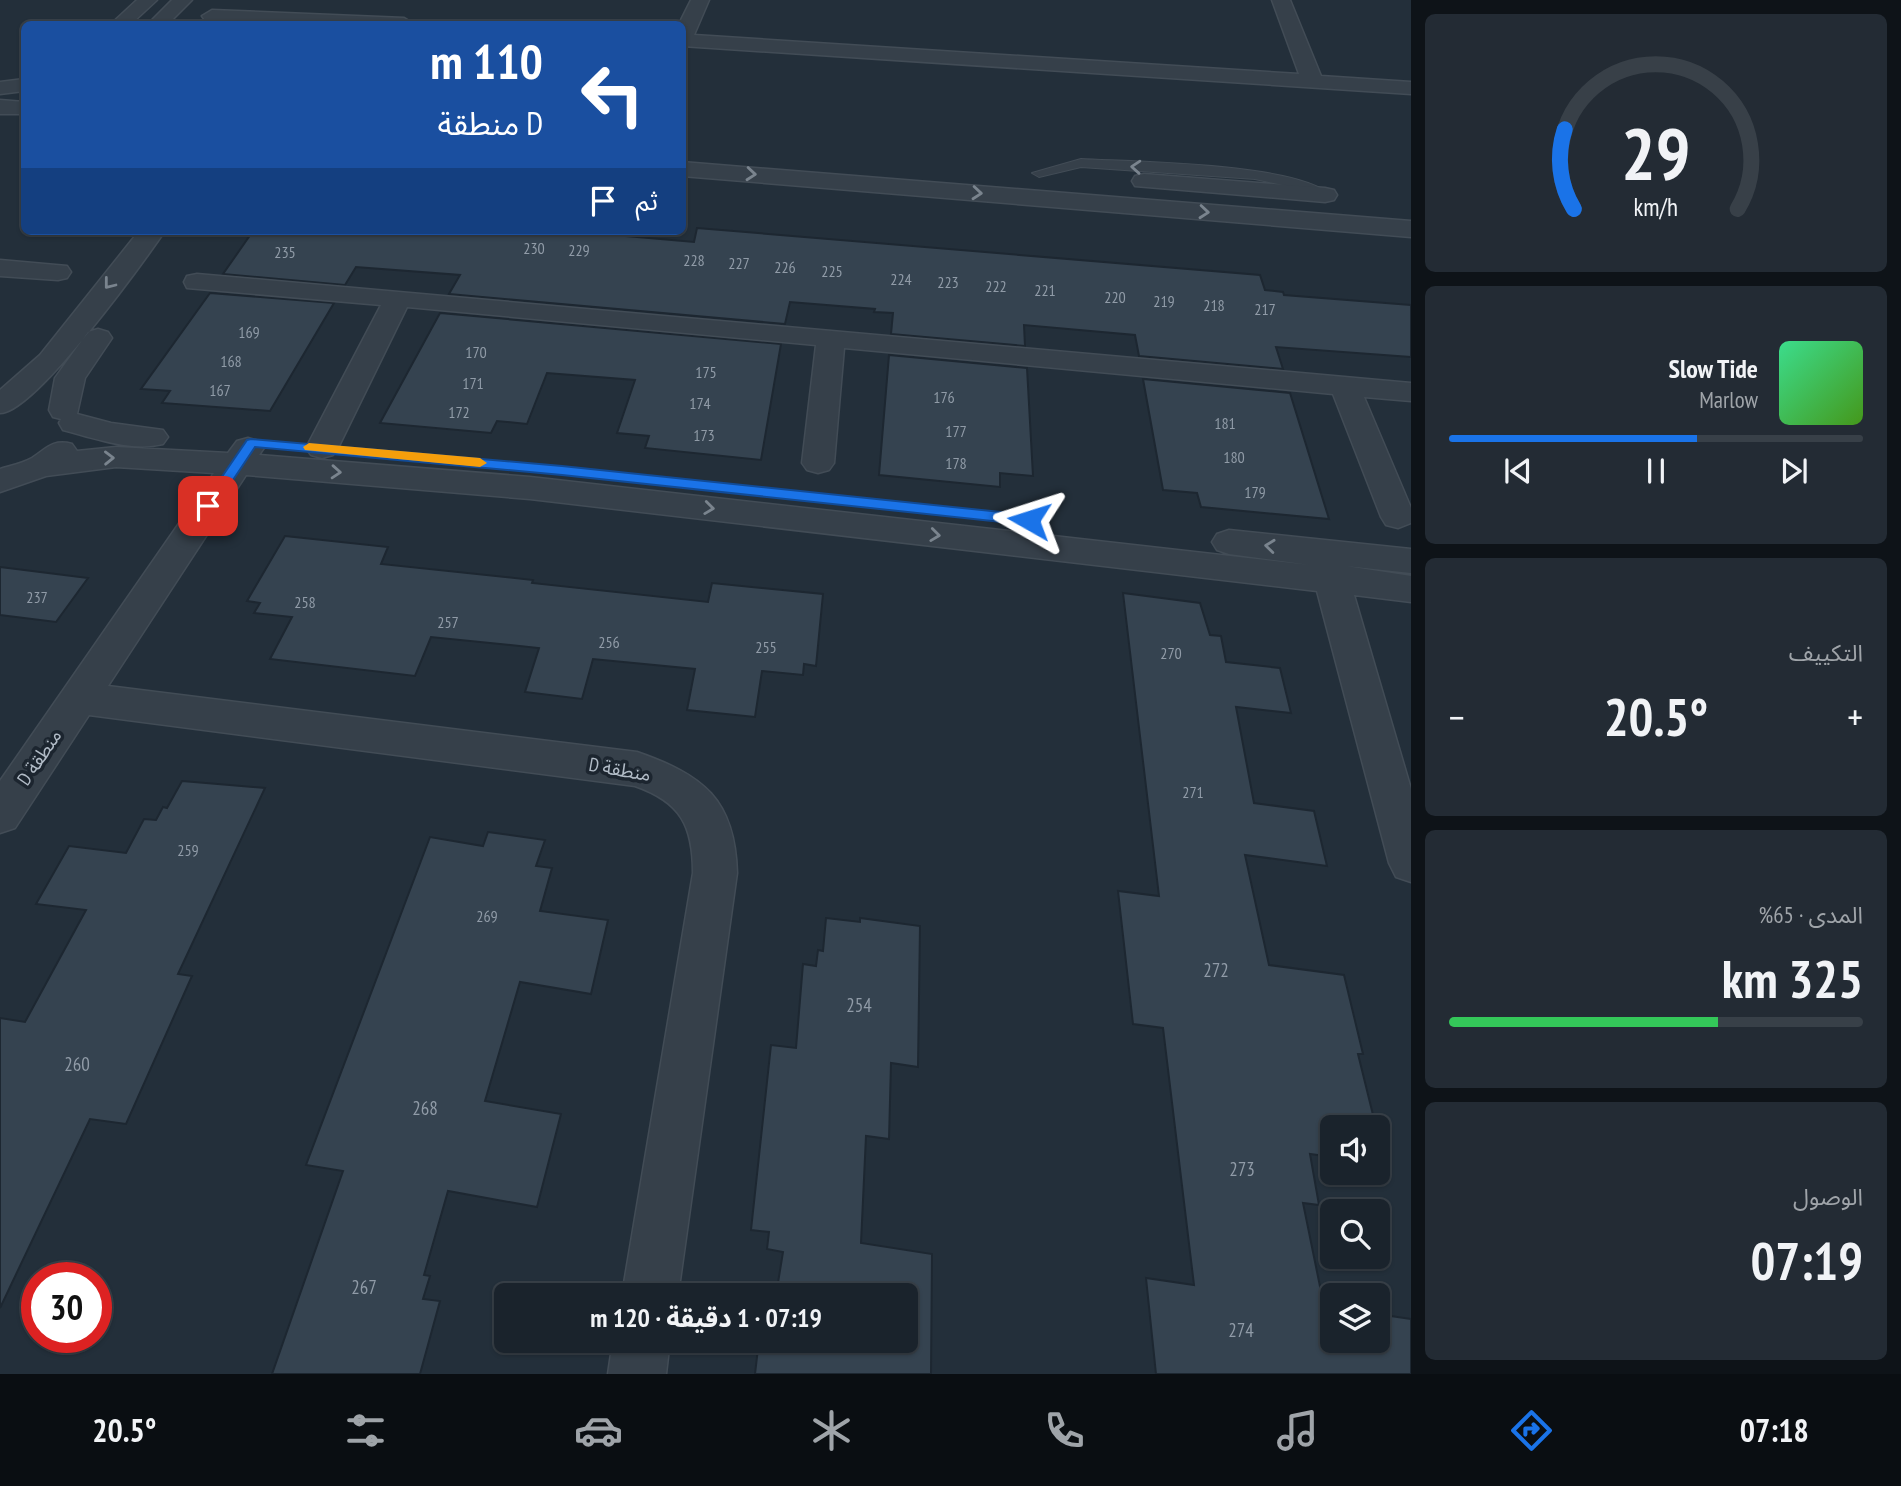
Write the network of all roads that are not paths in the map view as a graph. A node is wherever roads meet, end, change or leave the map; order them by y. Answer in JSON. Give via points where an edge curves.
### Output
{"nodes":[{"id":1,"x":148,"y":0,"type":"edge"},
{"id":2,"x":183,"y":0,"type":"edge"},
{"id":3,"x":377,"y":0,"type":"edge"},
{"id":4,"x":700,"y":0,"type":"edge"},
{"id":5,"x":1281,"y":0,"type":"edge"},
{"id":6,"x":212,"y":16,"type":"dead end"},
{"id":7,"x":124,"y":21,"type":"edge"},
{"id":8,"x":161,"y":21,"type":"edge"},
{"id":9,"x":335,"y":21,"type":"edge"},
{"id":10,"x":361,"y":21,"type":"edge"},
{"id":11,"x":686,"y":30,"type":"edge"},
{"id":12,"x":686,"y":39,"type":"edge"},
{"id":13,"x":1313,"y":82,"type":"junction"},
{"id":14,"x":21,"y":85,"type":"edge"},
{"id":15,"x":0,"y":88,"type":"edge"},
{"id":16,"x":1411,"y":89,"type":"edge"},
{"id":17,"x":0,"y":107,"type":"edge"},
{"id":18,"x":21,"y":108,"type":"edge"},
{"id":19,"x":0,"y":127,"type":"edge"},
{"id":20,"x":21,"y":128,"type":"edge"},
{"id":21,"x":686,"y":146,"type":"edge"},
{"id":22,"x":765,"y":152,"type":"dead end"},
{"id":23,"x":686,"y":169,"type":"edge"},
{"id":24,"x":1012,"y":171,"type":"dead end"},
{"id":25,"x":1348,"y":197,"type":"dead end"},
{"id":26,"x":1411,"y":229,"type":"edge"},
{"id":27,"x":149,"y":235,"type":"edge"},
{"id":28,"x":176,"y":235,"type":"edge"},
{"id":29,"x":0,"y":268,"type":"edge"},
{"id":30,"x":58,"y":272,"type":"dead end"},
{"id":31,"x":197,"y":282,"type":"dead end"},
{"id":32,"x":398,"y":298,"type":"junction"},
{"id":33,"x":831,"y":337,"type":"junction"},
{"id":34,"x":1345,"y":386,"type":"junction"},
{"id":35,"x":1411,"y":392,"type":"edge"},
{"id":36,"x":2,"y":404,"type":"edge"},
{"id":37,"x":69,"y":417,"type":"junction"},
{"id":38,"x":322,"y":448,"type":"junction"},
{"id":39,"x":244,"y":453,"type":"junction"},
{"id":40,"x":818,"y":463,"type":"dead end"},
{"id":41,"x":42,"y":466,"type":"junction"},
{"id":42,"x":0,"y":481,"type":"edge"},
{"id":43,"x":1398,"y":517,"type":"dead end"},
{"id":44,"x":1411,"y":561,"type":"edge"},
{"id":45,"x":1328,"y":566,"type":"junction"},
{"id":46,"x":1411,"y":589,"type":"edge"},
{"id":47,"x":79,"y":698,"type":"junction"},
{"id":48,"x":0,"y":815,"type":"edge"},
{"id":49,"x":1411,"y":863,"type":"edge"},
{"id":50,"x":652,"y":1283,"type":"edge"},
{"id":51,"x":640,"y":1353,"type":"edge"},
{"id":52,"x":637,"y":1374,"type":"edge"}],
"edges":[{"from":1,"to":7,"type":"street"},
{"from":2,"to":8,"type":"street"},
{"from":3,"to":10,"type":"street"},
{"from":4,"to":11,"type":"street"},
{"from":5,"to":13,"type":"street"},
{"from":6,"to":9,"type":"street"},
{"from":12,"to":13,"type":"street"},
{"from":13,"to":16,"type":"street"},
{"from":14,"to":15,"type":"street"},
{"from":17,"to":18,"type":"street"},
{"from":19,"to":20,"type":"street"},
{"from":21,"to":22,"type":"street"},
{"from":23,"to":26,"type":"street","one_way":true},
{"from":25,"to":24,"type":"street","one_way":true},
{"from":27,"to":36,"type":"street","one_way":true,"via":[[50,361]]},
{"from":28,"to":37,"type":"street","via":[[70,378]]},
{"from":29,"to":30,"type":"street"},
{"from":31,"to":32,"type":"street"},
{"from":32,"to":33,"type":"street"},
{"from":32,"to":38,"type":"street"},
{"from":33,"to":34,"type":"street"},
{"from":33,"to":40,"type":"street"},
{"from":34,"to":35,"type":"street"},
{"from":34,"to":43,"type":"street"},
{"from":36,"to":37,"type":"street","via":[[39,401]]},
{"from":37,"to":39,"type":"street","via":[[111,433]]},
{"from":37,"to":41,"type":"street","via":[[67,445]]},
{"from":38,"to":39,"type":"street"},
{"from":45,"to":38,"type":"street","one_way":true},
{"from":41,"to":39,"type":"street","one_way":true,"via":[[116,457]]},
{"from":39,"to":45,"type":"street","one_way":true,"via":[[530,488]]},
{"from":39,"to":47,"type":"street","name":"D منطقة"},
{"from":41,"to":42,"type":"street"},
{"from":44,"to":45,"type":"street"},
{"from":45,"to":46,"type":"street"},
{"from":45,"to":49,"type":"street"},
{"from":47,"to":48,"type":"street","name":"D منطقة"},
{"from":47,"to":50,"type":"street","name":"D منطقة","via":[[637,769],[673,784],[702,809],[712,829],[715,873]]},
{"from":51,"to":52,"type":"street"}]}
